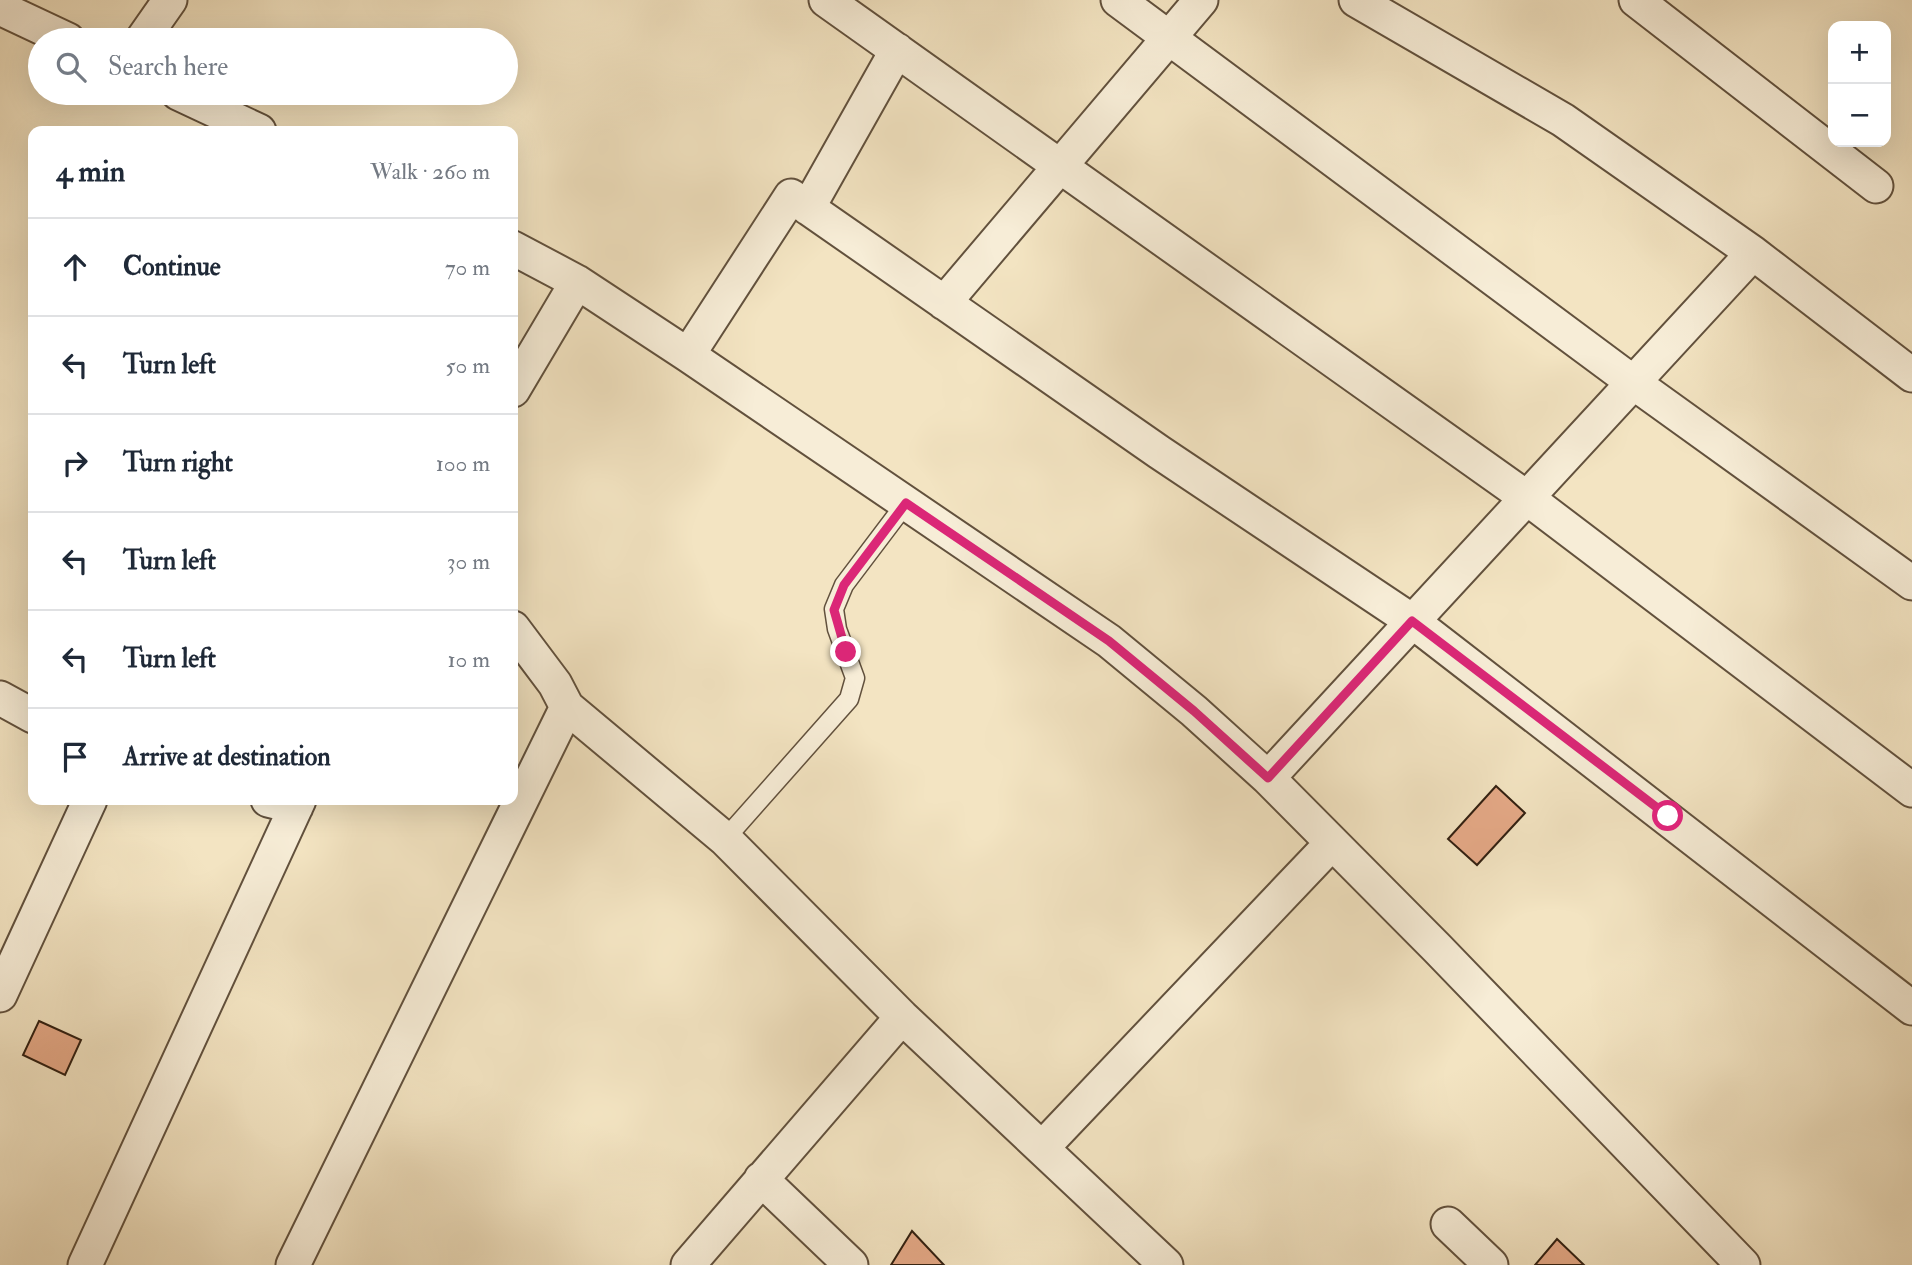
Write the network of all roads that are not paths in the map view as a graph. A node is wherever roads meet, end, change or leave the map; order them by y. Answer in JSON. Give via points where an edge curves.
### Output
{"nodes":[{"id":1,"x":170,"y":0,"type":"edge"},
{"id":2,"x":826,"y":0,"type":"edge"},
{"id":3,"x":1118,"y":0,"type":"edge"},
{"id":4,"x":1201,"y":0,"type":"edge"},
{"id":5,"x":1356,"y":0,"type":"edge"},
{"id":6,"x":1636,"y":0,"type":"edge"},
{"id":7,"x":0,"y":8,"type":"edge"},
{"id":8,"x":42,"y":28,"type":"edge"},
{"id":9,"x":150,"y":28,"type":"edge"},
{"id":10,"x":1168,"y":38,"type":"junction"},
{"id":11,"x":897,"y":50,"type":"junction"},
{"id":12,"x":204,"y":105,"type":"edge"},
{"id":13,"x":248,"y":126,"type":"edge"},
{"id":14,"x":1060,"y":165,"type":"junction"},
{"id":15,"x":1876,"y":186,"type":"dead end"},
{"id":16,"x":808,"y":208,"type":"junction"},
{"id":17,"x":518,"y":251,"type":"edge"},
{"id":18,"x":1753,"y":253,"type":"junction"},
{"id":19,"x":577,"y":282,"type":"junction"},
{"id":20,"x":944,"y":303,"type":"junction"},
{"id":21,"x":688,"y":355,"type":"junction"},
{"id":22,"x":1912,"y":374,"type":"edge"},
{"id":23,"x":518,"y":382,"type":"edge"},
{"id":24,"x":1634,"y":383,"type":"junction"},
{"id":25,"x":1527,"y":498,"type":"junction"},
{"id":26,"x":906,"y":503,"type":"junction"},
{"id":27,"x":1912,"y":583,"type":"edge"},
{"id":28,"x":1412,"y":621,"type":"junction"},
{"id":29,"x":518,"y":635,"type":"edge"},
{"id":30,"x":0,"y":698,"type":"edge"},
{"id":31,"x":567,"y":707,"type":"junction"},
{"id":32,"x":28,"y":713,"type":"edge"},
{"id":33,"x":1268,"y":778,"type":"junction"},
{"id":34,"x":1912,"y":790,"type":"edge"},
{"id":35,"x":88,"y":805,"type":"edge"},
{"id":36,"x":287,"y":805,"type":"edge"},
{"id":37,"x":725,"y":839,"type":"junction"},
{"id":38,"x":1332,"y":843,"type":"junction"},
{"id":39,"x":0,"y":995,"type":"edge"},
{"id":40,"x":1912,"y":1008,"type":"edge"},
{"id":41,"x":902,"y":1017,"type":"junction"},
{"id":42,"x":1042,"y":1148,"type":"junction"},
{"id":43,"x":761,"y":1179,"type":"junction"},
{"id":44,"x":1448,"y":1224,"type":"dead end"},
{"id":45,"x":85,"y":1265,"type":"edge"},
{"id":46,"x":293,"y":1265,"type":"edge"},
{"id":47,"x":688,"y":1265,"type":"edge"},
{"id":48,"x":851,"y":1265,"type":"edge"},
{"id":49,"x":1166,"y":1265,"type":"edge"},
{"id":50,"x":1491,"y":1265,"type":"edge"},
{"id":51,"x":1744,"y":1265,"type":"edge"}],
"edges":[{"from":1,"to":9,"type":"street"},
{"from":2,"to":11,"type":"street"},
{"from":3,"to":10,"type":"street"},
{"from":4,"to":10,"type":"street"},
{"from":5,"to":18,"type":"street","via":[[1563,120]]},
{"from":6,"to":15,"type":"street"},
{"from":7,"to":8,"type":"street"},
{"from":10,"to":14,"type":"street"},
{"from":10,"to":24,"type":"street"},
{"from":11,"to":14,"type":"street"},
{"from":11,"to":16,"type":"street"},
{"from":12,"to":13,"type":"street"},
{"from":14,"to":20,"type":"street"},
{"from":14,"to":25,"type":"street"},
{"from":16,"to":20,"type":"street"},
{"from":16,"to":21,"type":"street","via":[[791,196]]},
{"from":17,"to":19,"type":"street"},
{"from":18,"to":22,"type":"street"},
{"from":18,"to":24,"type":"street"},
{"from":19,"to":21,"type":"street"},
{"from":19,"to":23,"type":"street"},
{"from":20,"to":28,"type":"street"},
{"from":21,"to":26,"type":"street"},
{"from":24,"to":25,"type":"street"},
{"from":24,"to":27,"type":"street"},
{"from":25,"to":28,"type":"street"},
{"from":25,"to":34,"type":"street"},
{"from":26,"to":33,"type":"street","via":[[1109,641]]},
{"from":26,"to":37,"type":"lane","via":[[844,585],[834,610],[855,678],[849,699]]},
{"from":28,"to":33,"type":"street"},
{"from":28,"to":40,"type":"street"},
{"from":29,"to":31,"type":"street"},
{"from":30,"to":32,"type":"street"},
{"from":31,"to":37,"type":"street"},
{"from":31,"to":46,"type":"street"},
{"from":33,"to":38,"type":"street"},
{"from":35,"to":39,"type":"street"},
{"from":36,"to":45,"type":"street"},
{"from":37,"to":41,"type":"street"},
{"from":38,"to":42,"type":"street"},
{"from":38,"to":51,"type":"street"},
{"from":41,"to":42,"type":"street"},
{"from":41,"to":43,"type":"street"},
{"from":42,"to":49,"type":"street"},
{"from":43,"to":47,"type":"street"},
{"from":43,"to":48,"type":"street"},
{"from":44,"to":50,"type":"street"}]}
